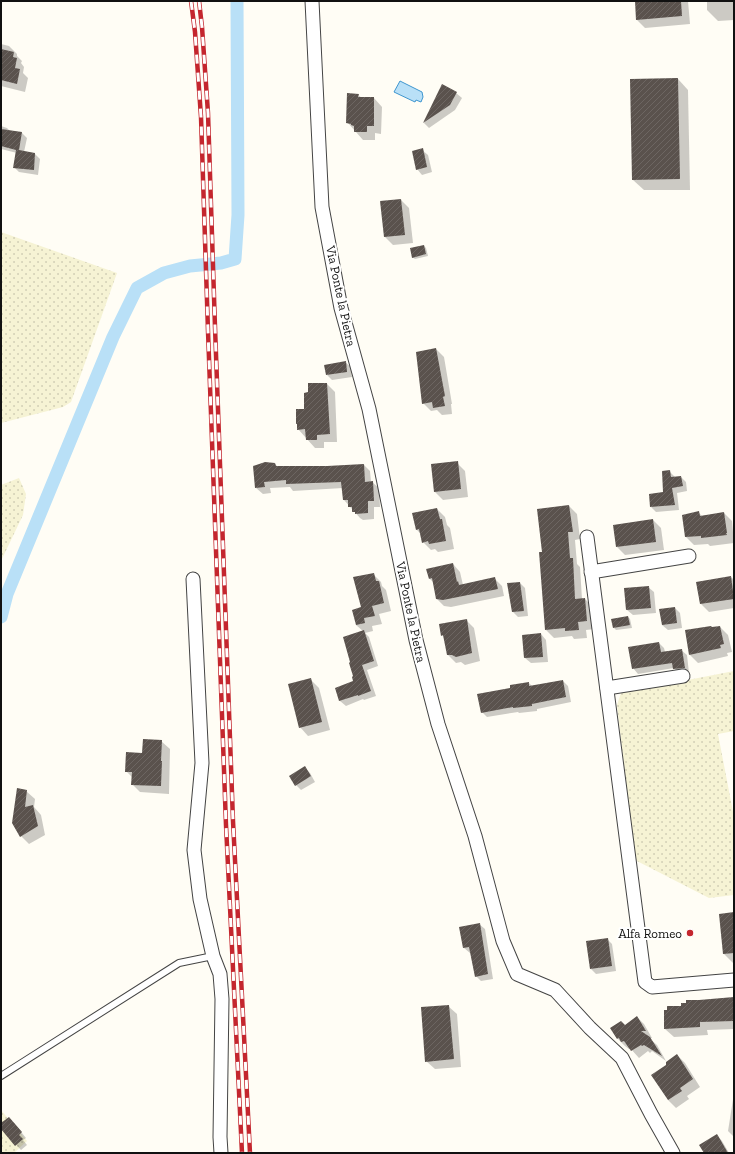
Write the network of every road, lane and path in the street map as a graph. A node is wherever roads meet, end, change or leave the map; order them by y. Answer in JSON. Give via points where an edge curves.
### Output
{"nodes":[{"id":1,"x":312,"y":1,"type":"edge"},
{"id":2,"x":587,"y":537,"type":"dead end"},
{"id":3,"x":689,"y":556,"type":"dead end"},
{"id":4,"x":591,"y":572,"type":"junction"},
{"id":5,"x":193,"y":579,"type":"dead end"},
{"id":6,"x":683,"y":676,"type":"dead end"},
{"id":7,"x":607,"y":688,"type":"junction"},
{"id":8,"x":213,"y":956,"type":"junction"},
{"id":9,"x":734,"y":980,"type":"edge"},
{"id":10,"x":1,"y":1076,"type":"edge"},
{"id":11,"x":221,"y":1153,"type":"edge"},
{"id":12,"x":673,"y":1153,"type":"edge"}],
"edges":[{"from":1,"to":12,"type":"street","name":"Via Ponte la Pietra","via":[[322,207],[341,308],[369,409],[416,640],[438,724],[475,836],[503,941],[518,974],[555,990],[622,1058]]},
{"from":2,"to":4,"type":"street"},
{"from":3,"to":4,"type":"street"},
{"from":4,"to":7,"type":"street"},
{"from":5,"to":8,"type":"street","via":[[202,763],[194,850],[200,899]]},
{"from":6,"to":7,"type":"street"},
{"from":7,"to":9,"type":"street","via":[[645,982],[652,987]]},
{"from":8,"to":10,"type":"lane","via":[[179,962]]},
{"from":8,"to":11,"type":"street","via":[[220,974],[222,999]]}]}
